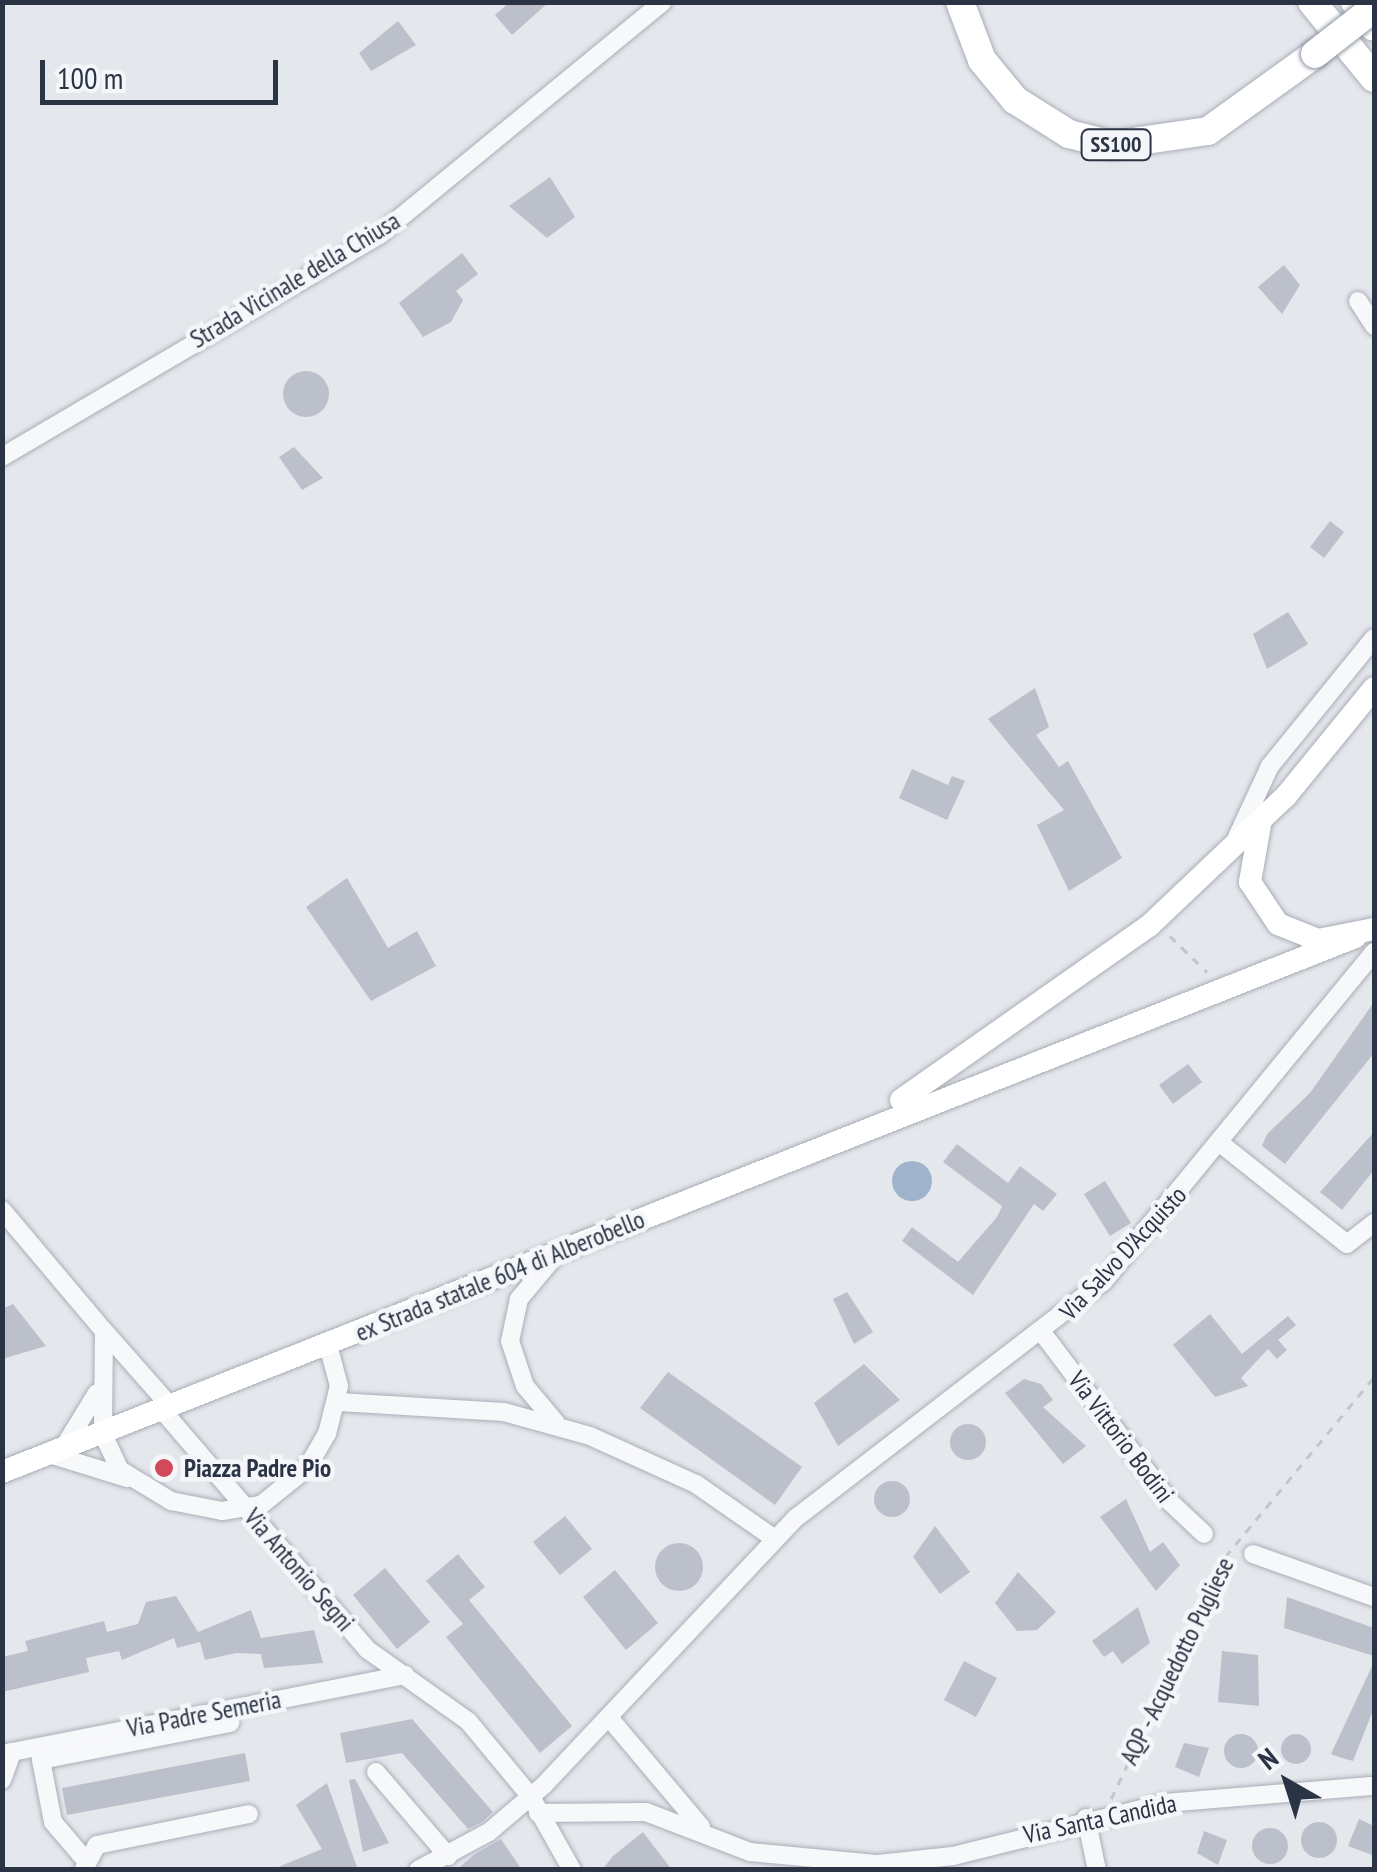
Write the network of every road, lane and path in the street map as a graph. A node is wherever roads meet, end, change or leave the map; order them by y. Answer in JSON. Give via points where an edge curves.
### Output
{"nodes":[{"id":1,"x":663,"y":2,"type":"edge"},
{"id":2,"x":960,"y":2,"type":"edge"},
{"id":3,"x":1312,"y":2,"type":"edge"},
{"id":4,"x":1329,"y":2,"type":"edge"},
{"id":5,"x":1355,"y":2,"type":"edge"},
{"id":6,"x":1374,"y":8,"type":"edge"},
{"id":7,"x":1374,"y":28,"type":"edge"},
{"id":8,"x":1374,"y":61,"type":"edge"},
{"id":9,"x":1374,"y":78,"type":"edge"},
{"id":10,"x":1358,"y":302,"type":"dead end"},
{"id":11,"x":1374,"y":326,"type":"edge"},
{"id":12,"x":2,"y":457,"type":"edge"},
{"id":13,"x":1374,"y":638,"type":"edge"},
{"id":14,"x":1371,"y":696,"type":"edge"},
{"id":15,"x":1263,"y":818,"type":"junction"},
{"id":16,"x":1233,"y":847,"type":"junction"},
{"id":17,"x":1154,"y":921,"type":"junction"},
{"id":18,"x":1365,"y":933,"type":"edge"},
{"id":19,"x":1374,"y":952,"type":"edge"},
{"id":20,"x":1222,"y":992,"type":"junction"},
{"id":21,"x":836,"y":1136,"type":"junction"},
{"id":22,"x":1220,"y":1142,"type":"junction"},
{"id":23,"x":2,"y":1210,"type":"edge"},
{"id":24,"x":1374,"y":1223,"type":"edge"},
{"id":25,"x":9,"y":1230,"type":"edge"},
{"id":26,"x":558,"y":1253,"type":"junction"},
{"id":27,"x":104,"y":1331,"type":"junction"},
{"id":28,"x":1044,"y":1335,"type":"junction"},
{"id":29,"x":328,"y":1345,"type":"junction"},
{"id":30,"x":1374,"y":1377,"type":"edge"},
{"id":31,"x":99,"y":1388,"type":"junction"},
{"id":32,"x":339,"y":1402,"type":"junction"},
{"id":33,"x":167,"y":1409,"type":"junction"},
{"id":34,"x":558,"y":1426,"type":"junction"},
{"id":35,"x":102,"y":1434,"type":"junction"},
{"id":36,"x":56,"y":1451,"type":"junction"},
{"id":37,"x":2,"y":1472,"type":"edge"},
{"id":38,"x":128,"y":1478,"type":"junction"},
{"id":39,"x":246,"y":1510,"type":"junction"},
{"id":40,"x":1204,"y":1534,"type":"dead end"},
{"id":41,"x":775,"y":1538,"type":"junction"},
{"id":42,"x":1253,"y":1554,"type":"dead end"},
{"id":43,"x":1374,"y":1597,"type":"edge"},
{"id":44,"x":405,"y":1674,"type":"junction"},
{"id":45,"x":611,"y":1720,"type":"junction"},
{"id":46,"x":230,"y":1723,"type":"dead end"},
{"id":47,"x":7,"y":1753,"type":"edge"},
{"id":48,"x":376,"y":1772,"type":"dead end"},
{"id":49,"x":2,"y":1780,"type":"edge"},
{"id":50,"x":1374,"y":1786,"type":"edge"},
{"id":51,"x":534,"y":1805,"type":"junction"},
{"id":52,"x":249,"y":1814,"type":"dead end"},
{"id":53,"x":1106,"y":1814,"type":"junction"},
{"id":54,"x":1086,"y":1818,"type":"junction"},
{"id":55,"x":706,"y":1832,"type":"junction"},
{"id":56,"x":979,"y":1850,"type":"junction"},
{"id":57,"x":448,"y":1856,"type":"junction"},
{"id":58,"x":750,"y":1861,"type":"edge"},
{"id":59,"x":85,"y":1866,"type":"edge"},
{"id":60,"x":418,"y":1870,"type":"edge"},
{"id":61,"x":572,"y":1870,"type":"edge"},
{"id":62,"x":984,"y":1870,"type":"edge"},
{"id":63,"x":1097,"y":1870,"type":"edge"}],
"edges":[{"from":1,"to":12,"type":"street","name":"Strada Vicinale della Chiusa","via":[[379,235]]},
{"from":2,"to":6,"type":"highway","number":"SS100","bridge":true,"via":[[982,60],[1015,100],[1069,134],[1112,145],[1208,131]]},
{"from":3,"to":9,"type":"highway"},
{"from":4,"to":8,"type":"highway"},
{"from":5,"to":7,"type":"highway"},
{"from":10,"to":11,"type":"street"},
{"from":13,"to":16,"type":"street","via":[[1270,766]]},
{"from":14,"to":15,"type":"main road","name":"ex Strada statale 604 di Alberobello"},
{"from":15,"to":16,"type":"main road","name":"ex Strada statale 604 di Alberobello"},
{"from":15,"to":18,"type":"main road","via":[[1250,882],[1263,909],[1297,934]]},
{"from":16,"to":17,"type":"main road","name":"ex Strada statale 604 di Alberobello"},
{"from":17,"to":20,"type":"path"},
{"from":17,"to":21,"type":"main road","name":"ex Strada statale 604 di Alberobello","via":[[1006,1033]]},
{"from":18,"to":20,"type":"main road","name":"ex Strada statale 604 di Alberobello"},
{"from":19,"to":22,"type":"street","name":"Via Salvo D'Acquisto"},
{"from":20,"to":21,"type":"main road","name":"ex Strada statale 604 di Alberobello"},
{"from":21,"to":26,"type":"main road","name":"ex Strada statale 604 di Alberobello"},
{"from":22,"to":24,"type":"street","via":[[1347,1244]]},
{"from":22,"to":28,"type":"street","name":"Via Salvo D'Acquisto"},
{"from":23,"to":25,"type":"street","name":"Via Antonio Segni"},
{"from":25,"to":27,"type":"street","name":"Via Antonio Segni"},
{"from":26,"to":29,"type":"main road","name":"ex Strada statale 604 di Alberobello"},
{"from":26,"to":34,"type":"street","via":[[519,1299],[510,1341],[525,1386]]},
{"from":27,"to":31,"type":"street"},
{"from":27,"to":33,"type":"street","name":"Via Antonio Segni"},
{"from":28,"to":40,"type":"street","name":"Via Vittorio Bodini","via":[[1168,1502]]},
{"from":28,"to":41,"type":"street","name":"Via Salvo D'Acquisto"},
{"from":29,"to":32,"type":"street"},
{"from":29,"to":33,"type":"main road","name":"ex Strada statale 604 di Alberobello"},
{"from":30,"to":53,"type":"path","name":"AQP - Acquedotto Pugliese","via":[[1226,1557]]},
{"from":31,"to":35,"type":"street"},
{"from":31,"to":36,"type":"street"},
{"from":32,"to":34,"type":"street","via":[[462,1406]]},
{"from":32,"to":39,"type":"street","via":[[315,1459]]},
{"from":33,"to":35,"type":"main road","name":"ex Strada statale 604 di Alberobello"},
{"from":33,"to":39,"type":"street","name":"Via Antonio Segni"},
{"from":34,"to":41,"type":"street","via":[[636,1452]]},
{"from":35,"to":36,"type":"main road","name":"ex Strada statale 604 di Alberobello"},
{"from":35,"to":38,"type":"street"},
{"from":36,"to":37,"type":"main road","name":"ex Strada statale 604 di Alberobello"},
{"from":36,"to":38,"type":"street"},
{"from":38,"to":39,"type":"street","via":[[170,1502]]},
{"from":39,"to":44,"type":"street","name":"Via Antonio Segni","via":[[368,1650]]},
{"from":41,"to":45,"type":"street","name":"Via Salvo D'Acquisto"},
{"from":42,"to":43,"type":"street"},
{"from":44,"to":47,"type":"street","name":"Via Padre Semeria"},
{"from":44,"to":51,"type":"street","name":"Via Antonio Segni","via":[[446,1698]]},
{"from":45,"to":51,"type":"street","name":"Via Salvo D'Acquisto"},
{"from":45,"to":55,"type":"street"},
{"from":46,"to":59,"type":"street","via":[[40,1760],[53,1822]]},
{"from":47,"to":49,"type":"street"},
{"from":48,"to":57,"type":"street"},
{"from":50,"to":53,"type":"street","name":"Via Santa Candida"},
{"from":51,"to":55,"type":"street","name":"Via Santa Candida","via":[[636,1810]]},
{"from":51,"to":57,"type":"street","name":"Via Salvo D'Acquisto"},
{"from":51,"to":61,"type":"street","name":"Via Antonio Segni"},
{"from":52,"to":59,"type":"street","via":[[97,1845]]},
{"from":53,"to":54,"type":"street","name":"Via Santa Candida"},
{"from":54,"to":56,"type":"street","name":"Via Santa Candida"},
{"from":54,"to":63,"type":"street"},
{"from":55,"to":58,"type":"street","name":"Via Santa Candida"},
{"from":56,"to":58,"type":"street","name":"Via Santa Candida","via":[[834,1864]]},
{"from":56,"to":62,"type":"street"},
{"from":57,"to":60,"type":"street","name":"Via Salvo D'Acquisto"}]}
